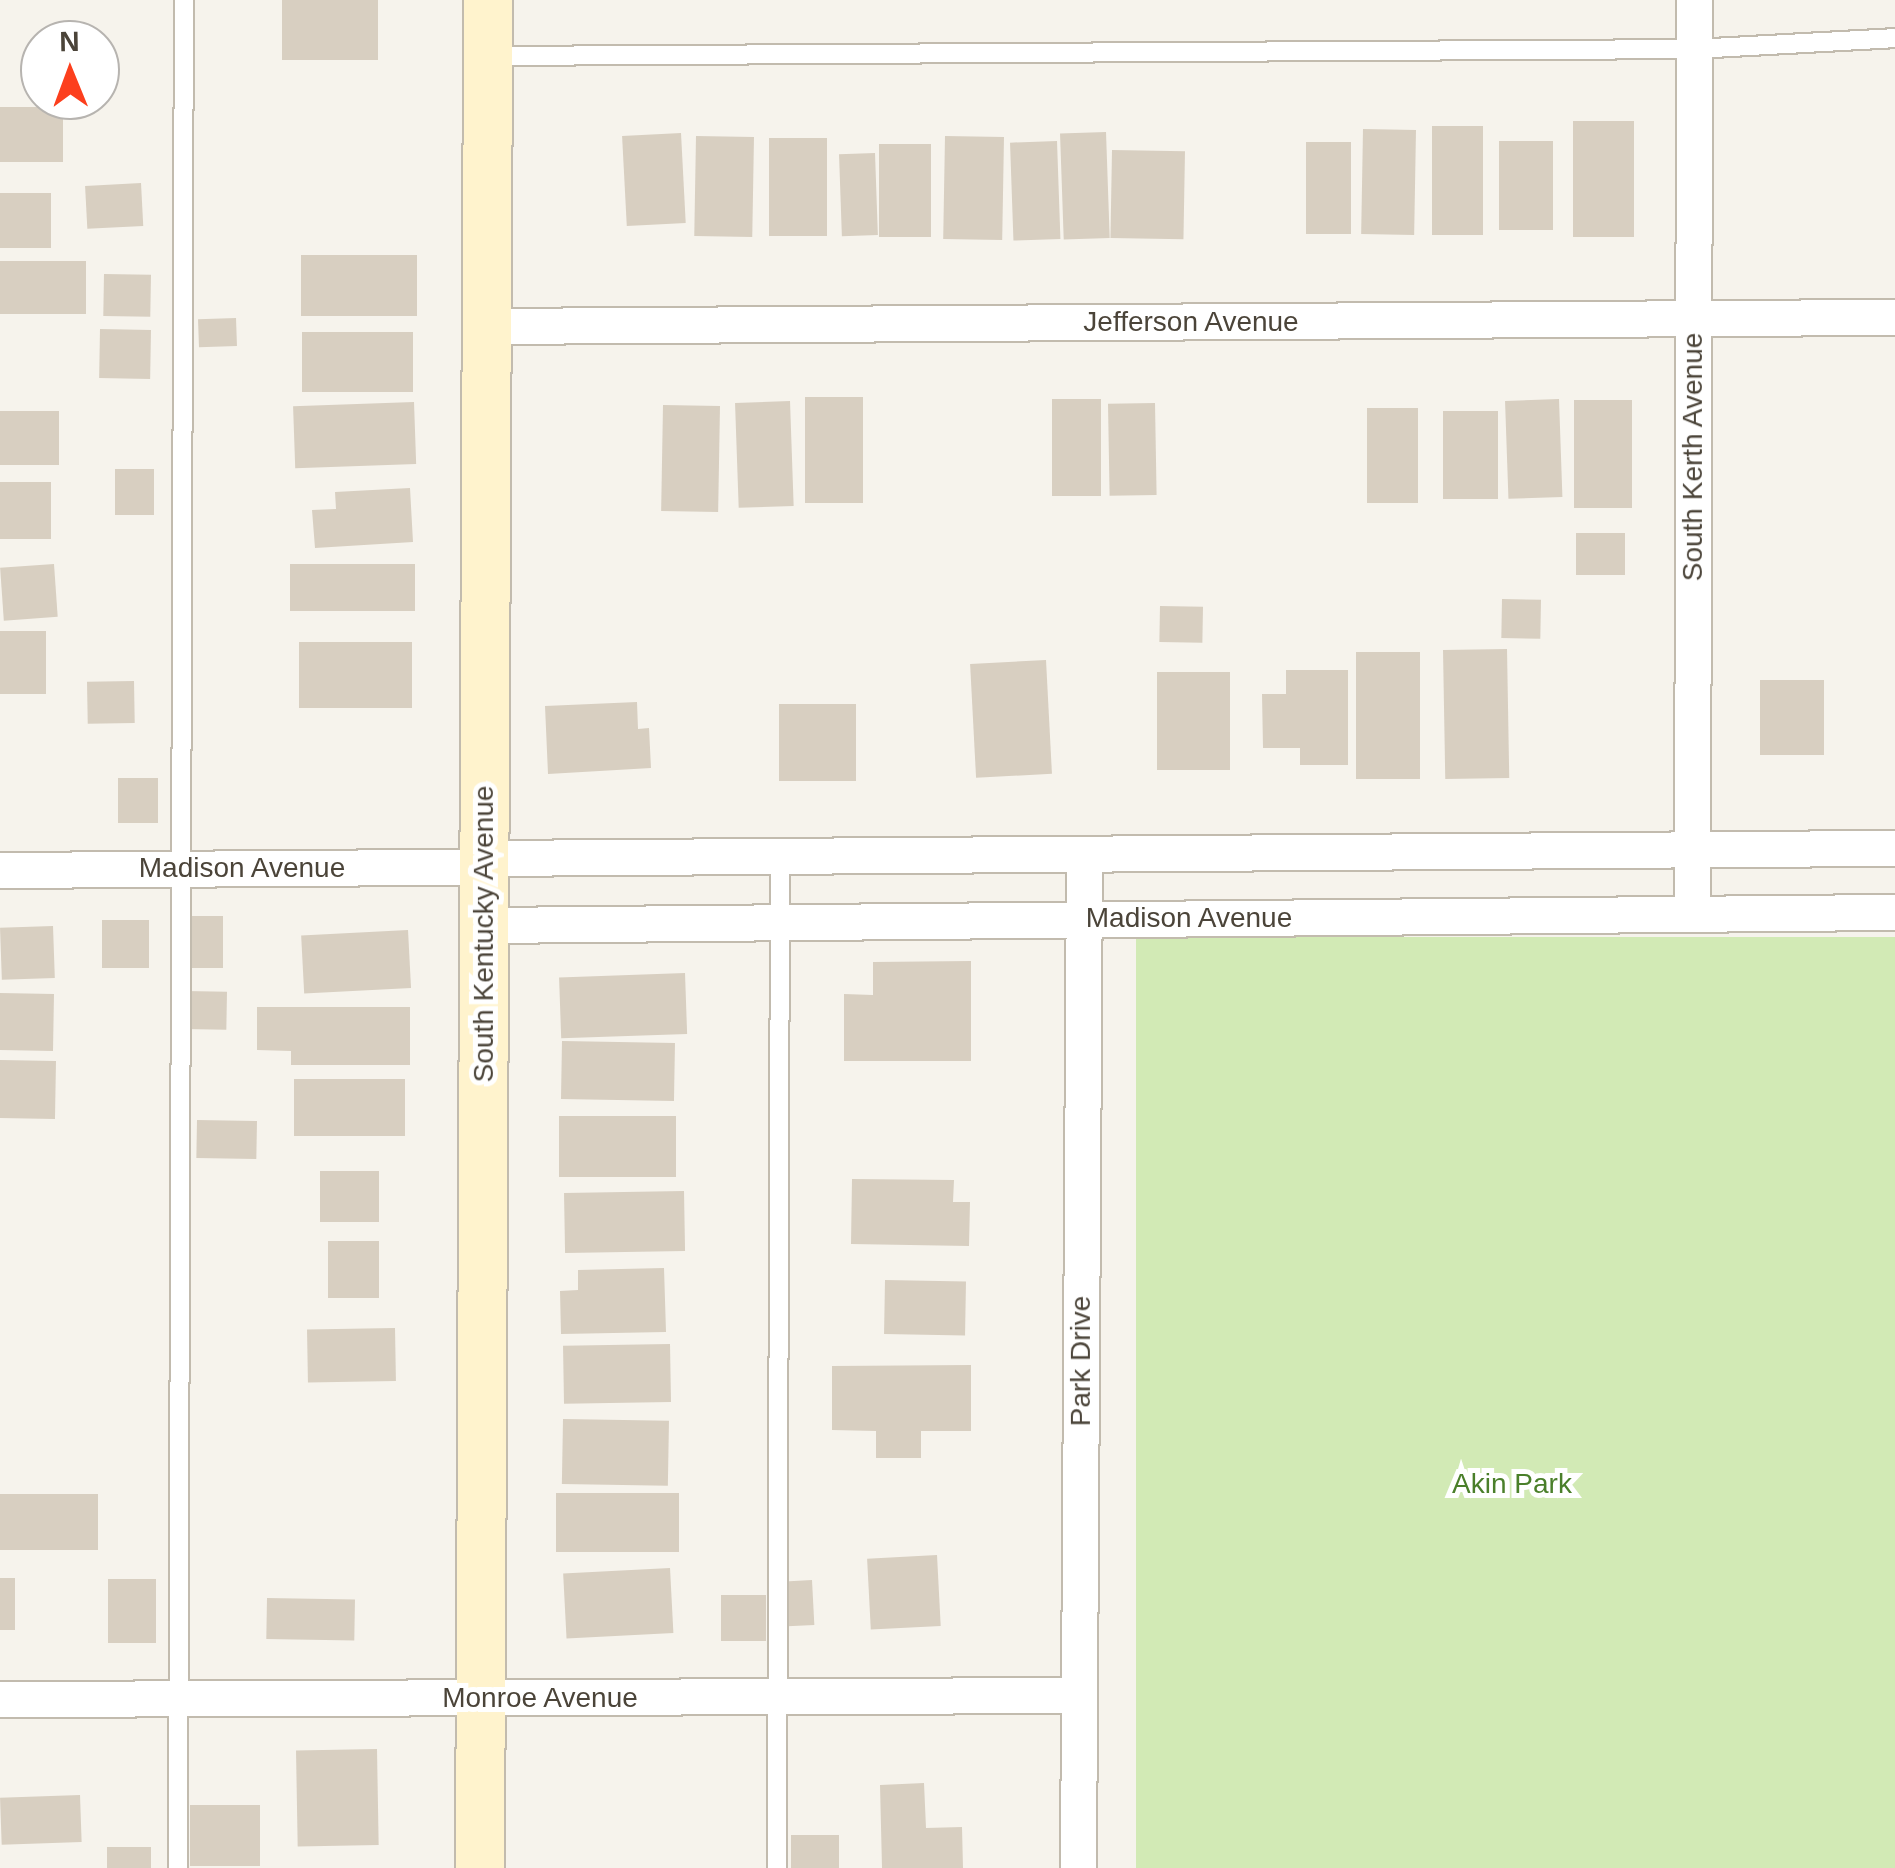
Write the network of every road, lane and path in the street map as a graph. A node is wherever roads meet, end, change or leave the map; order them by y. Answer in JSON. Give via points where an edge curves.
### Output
{"nodes":[{"id":1,"x":184,"y":0,"type":"edge"},
{"id":2,"x":488,"y":0,"type":"edge"},
{"id":3,"x":1694,"y":0,"type":"edge"},
{"id":4,"x":1895,"y":38,"type":"edge"},
{"id":5,"x":1694,"y":49,"type":"junction"},
{"id":6,"x":487,"y":56,"type":"junction"},
{"id":7,"x":1895,"y":318,"type":"edge"},
{"id":8,"x":1694,"y":319,"type":"junction"},
{"id":9,"x":486,"y":326,"type":"junction"},
{"id":10,"x":1895,"y":848,"type":"edge"},
{"id":11,"x":1692,"y":850,"type":"junction"},
{"id":12,"x":1084,"y":854,"type":"junction"},
{"id":13,"x":780,"y":856,"type":"junction"},
{"id":14,"x":484,"y":862,"type":"junction"},
{"id":15,"x":184,"y":869,"type":"junction"},
{"id":16,"x":0,"y":870,"type":"edge"},
{"id":17,"x":1895,"y":912,"type":"edge"},
{"id":18,"x":1692,"y":914,"type":"junction"},
{"id":19,"x":1084,"y":919,"type":"junction"},
{"id":20,"x":779,"y":922,"type":"junction"},
{"id":21,"x":484,"y":926,"type":"junction"},
{"id":22,"x":1079,"y":1696,"type":"junction"},
{"id":23,"x":778,"y":1697,"type":"junction"},
{"id":24,"x":180,"y":1698,"type":"junction"},
{"id":25,"x":0,"y":1699,"type":"edge"},
{"id":26,"x":480,"y":1699,"type":"junction"},
{"id":27,"x":178,"y":1868,"type":"edge"},
{"id":28,"x":480,"y":1868,"type":"edge"},
{"id":29,"x":777,"y":1868,"type":"edge"},
{"id":30,"x":1078,"y":1868,"type":"edge"}],
"edges":[{"from":1,"to":15,"type":"lane"},
{"from":2,"to":6,"type":"street","name":"South Kentucky Avenue"},
{"from":3,"to":5,"type":"street","name":"South Kerth Avenue"},
{"from":4,"to":5,"type":"lane"},
{"from":5,"to":6,"type":"lane"},
{"from":5,"to":8,"type":"street","name":"South Kerth Avenue"},
{"from":6,"to":9,"type":"street","name":"South Kentucky Avenue"},
{"from":7,"to":8,"type":"street","name":"Jefferson Avenue"},
{"from":8,"to":9,"type":"street","name":"Jefferson Avenue"},
{"from":8,"to":11,"type":"street","name":"South Kerth Avenue"},
{"from":9,"to":14,"type":"street","name":"South Kentucky Avenue"},
{"from":10,"to":11,"type":"street","name":"Madison Avenue"},
{"from":11,"to":12,"type":"street","name":"Madison Avenue"},
{"from":11,"to":18,"type":"street","name":"South Kerth Avenue"},
{"from":12,"to":13,"type":"street","name":"Madison Avenue"},
{"from":12,"to":19,"type":"street","name":"Park Drive"},
{"from":13,"to":14,"type":"street","name":"Madison Avenue"},
{"from":13,"to":20,"type":"lane"},
{"from":14,"to":15,"type":"street","name":"Madison Avenue"},
{"from":14,"to":21,"type":"street","name":"South Kentucky Avenue"},
{"from":15,"to":16,"type":"street","name":"Madison Avenue"},
{"from":15,"to":24,"type":"lane"},
{"from":17,"to":18,"type":"street","name":"Madison Avenue"},
{"from":18,"to":19,"type":"street","name":"Madison Avenue"},
{"from":19,"to":20,"type":"street","name":"Madison Avenue"},
{"from":19,"to":22,"type":"street","name":"Park Drive"},
{"from":20,"to":21,"type":"street","name":"Madison Avenue"},
{"from":20,"to":23,"type":"lane"},
{"from":21,"to":26,"type":"street","name":"South Kentucky Avenue"},
{"from":22,"to":23,"type":"street","name":"Monroe Avenue"},
{"from":22,"to":30,"type":"street","name":"Park Drive"},
{"from":23,"to":26,"type":"street","name":"Monroe Avenue"},
{"from":23,"to":29,"type":"lane"},
{"from":24,"to":25,"type":"street","name":"Monroe Avenue"},
{"from":24,"to":26,"type":"street","name":"Monroe Avenue"},
{"from":24,"to":27,"type":"lane"},
{"from":26,"to":28,"type":"street","name":"South Kentucky Avenue"}]}
